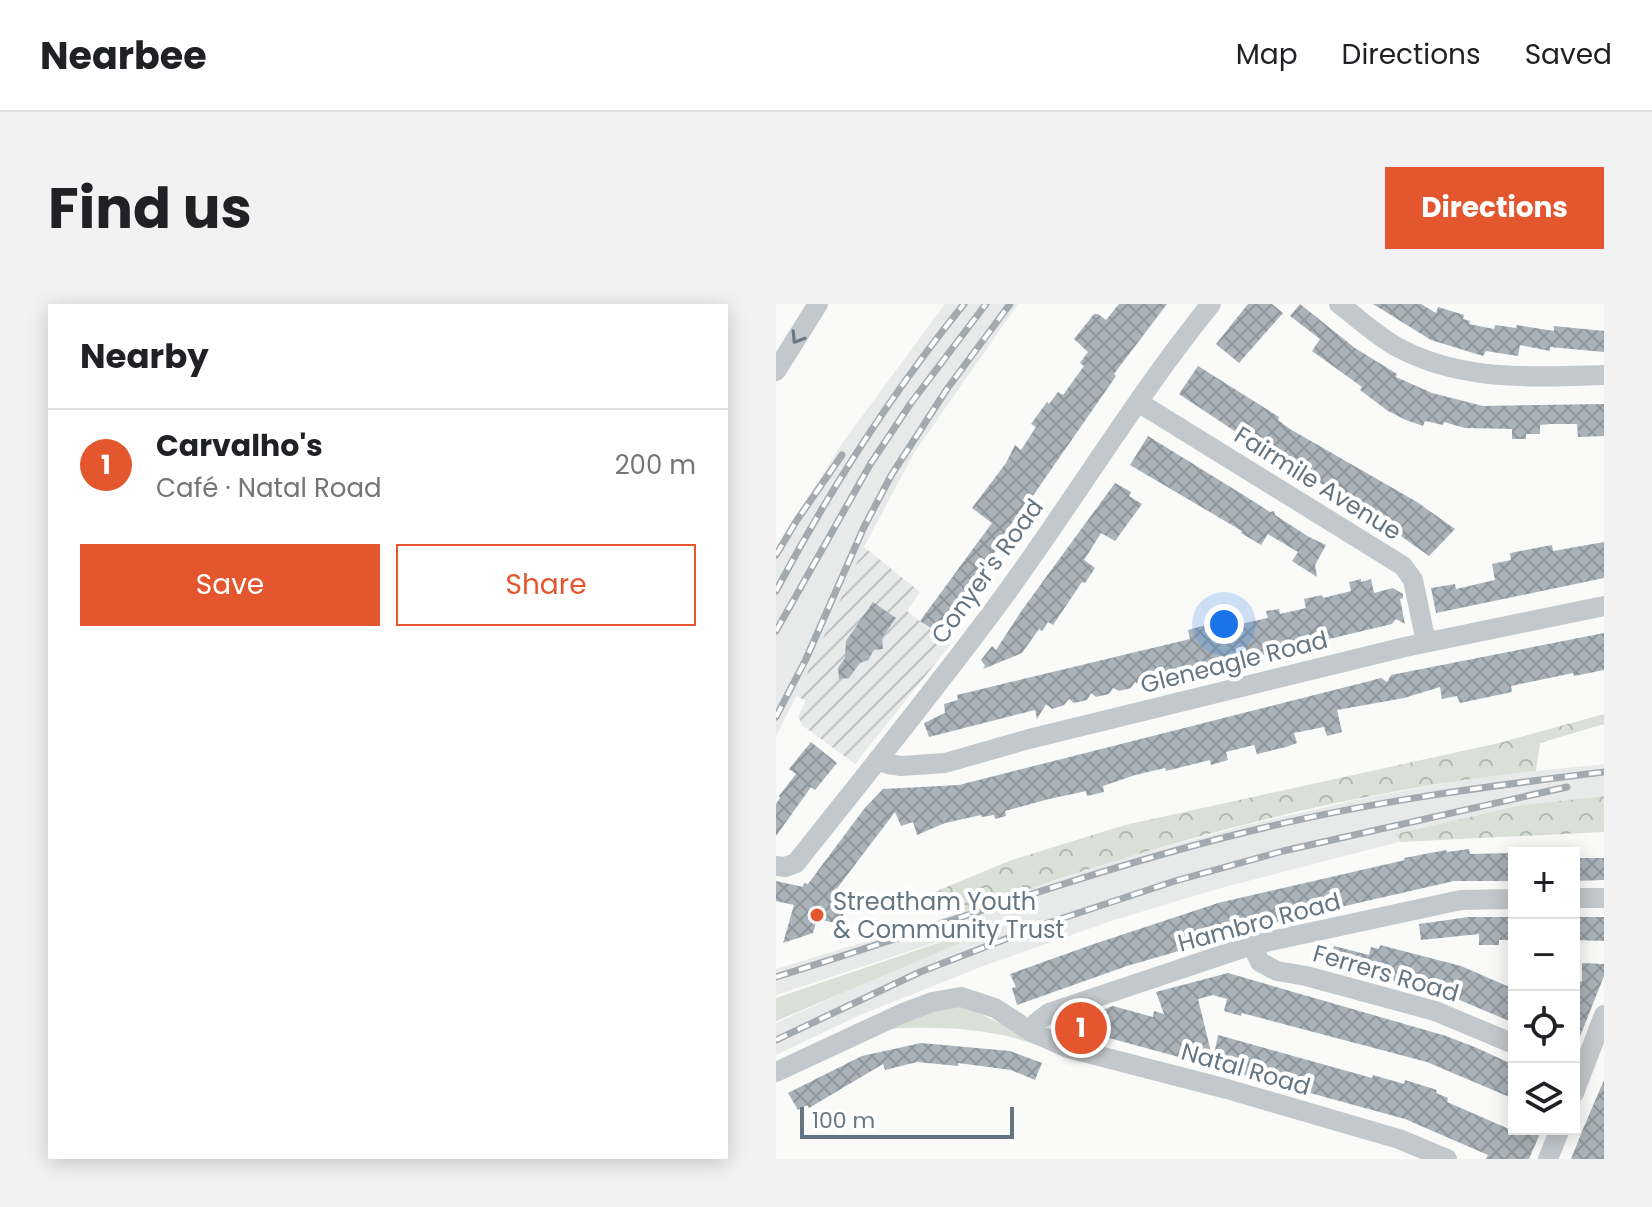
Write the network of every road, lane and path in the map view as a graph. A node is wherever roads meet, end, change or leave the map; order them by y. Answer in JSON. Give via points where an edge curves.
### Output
{"nodes":[{"id":1,"x":818,"y":304,"type":"edge"},
{"id":2,"x":1211,"y":304,"type":"edge"},
{"id":3,"x":1339,"y":304,"type":"edge"},
{"id":4,"x":776,"y":371,"type":"edge"},
{"id":5,"x":1604,"y":375,"type":"edge"},
{"id":6,"x":1138,"y":402,"type":"junction"},
{"id":7,"x":1604,"y":606,"type":"edge"},
{"id":8,"x":1426,"y":642,"type":"junction"},
{"id":9,"x":878,"y":759,"type":"junction"},
{"id":10,"x":786,"y":864,"type":"edge"},
{"id":11,"x":1580,"y":898,"type":"edge"},
{"id":12,"x":1604,"y":898,"type":"edge"},
{"id":13,"x":1508,"y":899,"type":"edge"},
{"id":14,"x":1252,"y":945,"type":"junction"},
{"id":15,"x":1604,"y":1015,"type":"edge"},
{"id":16,"x":1030,"y":1031,"type":"junction"},
{"id":17,"x":1508,"y":1041,"type":"edge"},
{"id":18,"x":1580,"y":1066,"type":"edge"},
{"id":19,"x":776,"y":1072,"type":"edge"},
{"id":20,"x":1558,"y":1135,"type":"edge"},
{"id":21,"x":1447,"y":1159,"type":"edge"},
{"id":22,"x":1548,"y":1159,"type":"edge"}],
"edges":[{"from":1,"to":4,"type":"street","one_way":true},
{"from":2,"to":6,"type":"street","name":"Conyer's Road"},
{"from":3,"to":5,"type":"street","via":[[1398,348],[1458,370],[1512,377]]},
{"from":6,"to":8,"type":"street","name":"Fairmile Avenue","via":[[1403,566],[1413,580]]},
{"from":6,"to":9,"type":"street","name":"Conyer's Road","via":[[999,603]]},
{"from":7,"to":8,"type":"street","name":"Gleneagle Road"},
{"from":8,"to":9,"type":"street","name":"Gleneagle Road","via":[[945,763],[901,766]]},
{"from":9,"to":10,"type":"street","name":"Conyer's Road"},
{"from":11,"to":12,"type":"street"},
{"from":13,"to":14,"type":"street","name":"Hambro Road","via":[[1461,900]]},
{"from":14,"to":16,"type":"street","name":"Hambro Road","via":[[1049,1013]]},
{"from":14,"to":17,"type":"street","name":"Ferrers Road","via":[[1260,962],[1277,971],[1435,1011]]},
{"from":15,"to":18,"type":"street"},
{"from":16,"to":19,"type":"street","name":"Natal Road","via":[[995,1008],[947,998],[893,1017]]},
{"from":16,"to":21,"type":"street","name":"Natal Road","via":[[1068,1048],[1399,1139]]},
{"from":20,"to":22,"type":"street"}]}
